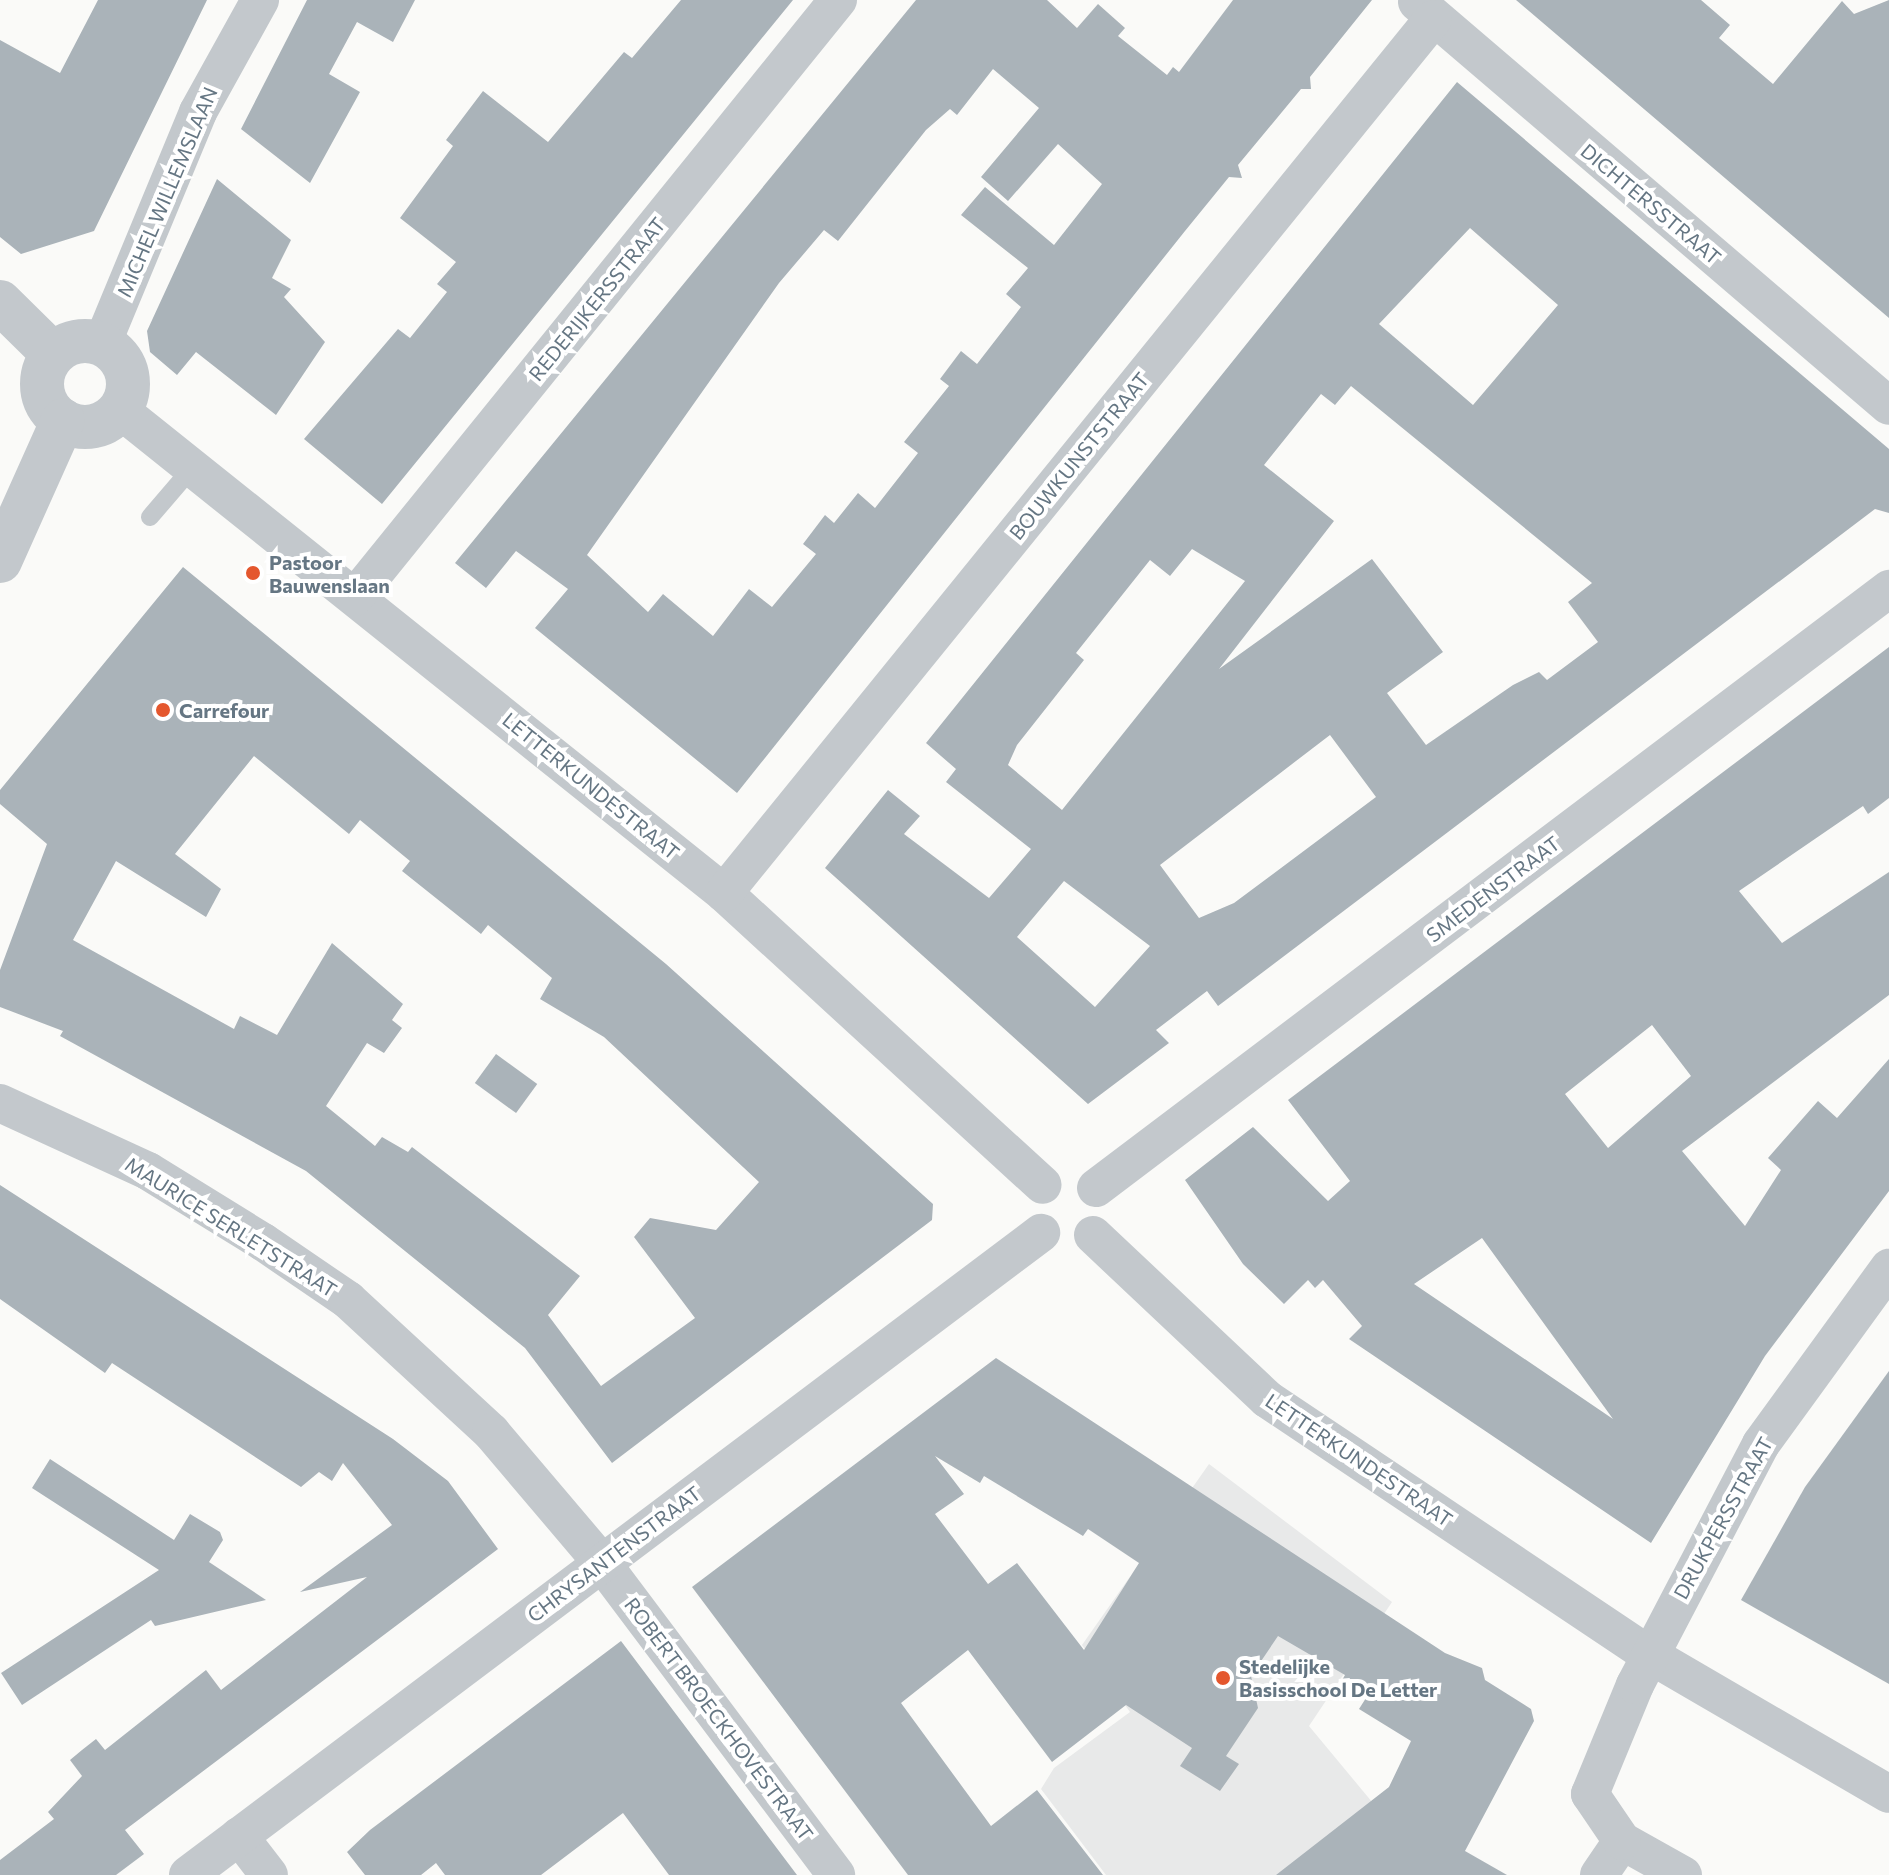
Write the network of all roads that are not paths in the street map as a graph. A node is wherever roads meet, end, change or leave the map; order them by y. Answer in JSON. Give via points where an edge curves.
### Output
{"nodes":[{"id":1,"x":260,"y":0,"type":"edge"},
{"id":2,"x":838,"y":0,"type":"edge"},
{"id":3,"x":1424,"y":10,"type":"edge"},
{"id":4,"x":0,"y":302,"type":"edge"},
{"id":5,"x":102,"y":344,"type":"junction"},
{"id":6,"x":53,"y":354,"type":"junction"},
{"id":7,"x":1889,"y":406,"type":"edge"},
{"id":8,"x":120,"y":410,"type":"junction"},
{"id":9,"x":63,"y":420,"type":"junction"},
{"id":10,"x":192,"y":468,"type":"junction"},
{"id":11,"x":150,"y":517,"type":"dead end"},
{"id":12,"x":0,"y":561,"type":"edge"},
{"id":13,"x":1889,"y":589,"type":"edge"},
{"id":14,"x":355,"y":597,"type":"junction"},
{"id":15,"x":724,"y":893,"type":"junction"},
{"id":16,"x":0,"y":1103,"type":"edge"},
{"id":17,"x":1043,"y":1185,"type":"junction"},
{"id":18,"x":1096,"y":1188,"type":"junction"},
{"id":19,"x":1041,"y":1233,"type":"junction"},
{"id":20,"x":1093,"y":1235,"type":"junction"},
{"id":21,"x":1889,"y":1268,"type":"edge"},
{"id":22,"x":602,"y":1563,"type":"junction"},
{"id":23,"x":1650,"y":1655,"type":"junction"},
{"id":24,"x":1889,"y":1794,"type":"edge"},
{"id":25,"x":239,"y":1836,"type":"junction"},
{"id":26,"x":1622,"y":1841,"type":"junction"},
{"id":27,"x":188,"y":1875,"type":"edge"},
{"id":28,"x":269,"y":1875,"type":"edge"},
{"id":29,"x":836,"y":1875,"type":"edge"},
{"id":30,"x":1599,"y":1875,"type":"edge"},
{"id":31,"x":1683,"y":1875,"type":"edge"}],
"edges":[{"from":1,"to":5,"type":"street","name":"MICHEL WILLEMSLAAN","via":[[198,112]]},
{"from":2,"to":14,"type":"street","name":"REDERIJKERSSTRAAT"},
{"from":3,"to":7,"type":"street","name":"DICHTERSSTRAAT"},
{"from":3,"to":15,"type":"street","name":"BOUWKUNSTSTRAAT"},
{"from":4,"to":6,"type":"street"},
{"from":5,"to":6,"type":"street","via":[[76,341]]},
{"from":5,"to":8,"type":"street","via":[[127,372]]},
{"from":6,"to":9,"type":"street","via":[[42,384],[45,401]]},
{"from":8,"to":9,"type":"street","via":[[96,426]]},
{"from":8,"to":10,"type":"street","name":"LETTERKUNDESTRAAT"},
{"from":9,"to":12,"type":"street"},
{"from":10,"to":11,"type":"lane"},
{"from":10,"to":14,"type":"street","name":"LETTERKUNDESTRAAT"},
{"from":13,"to":18,"type":"street","name":"SMEDENSTRAAT"},
{"from":14,"to":15,"type":"street","name":"LETTERKUNDESTRAAT"},
{"from":15,"to":17,"type":"street","name":"LETTERKUNDESTRAAT"},
{"from":16,"to":22,"type":"street","name":"MAURICE SERLETSTRAAT","via":[[148,1171],[348,1300],[491,1432]]},
{"from":17,"to":18,"type":"street","via":[[1070,1174]]},
{"from":17,"to":19,"type":"street","via":[[1033,1206]]},
{"from":18,"to":20,"type":"street","via":[[1103,1212]]},
{"from":19,"to":20,"type":"street","via":[[1070,1245]]},
{"from":19,"to":22,"type":"street","name":"CHRYSANTENSTRAAT"},
{"from":20,"to":23,"type":"street","name":"LETTERKUNDESTRAAT","via":[[1267,1399]]},
{"from":21,"to":23,"type":"street","name":"DRUKPERSSTRAAT","via":[[1761,1444]]},
{"from":22,"to":25,"type":"street","name":"CHRYSANTENSTRAAT"},
{"from":22,"to":29,"type":"street","name":"ROBERT BROECKHOVESTRAAT"},
{"from":23,"to":24,"type":"street","name":"LETTERKUNDESTRAAT"},
{"from":23,"to":26,"type":"street","via":[[1590,1794]]},
{"from":25,"to":27,"type":"street","name":"CHRYSANTENSTRAAT"},
{"from":25,"to":28,"type":"street"},
{"from":26,"to":30,"type":"street"},
{"from":26,"to":31,"type":"street"}]}
